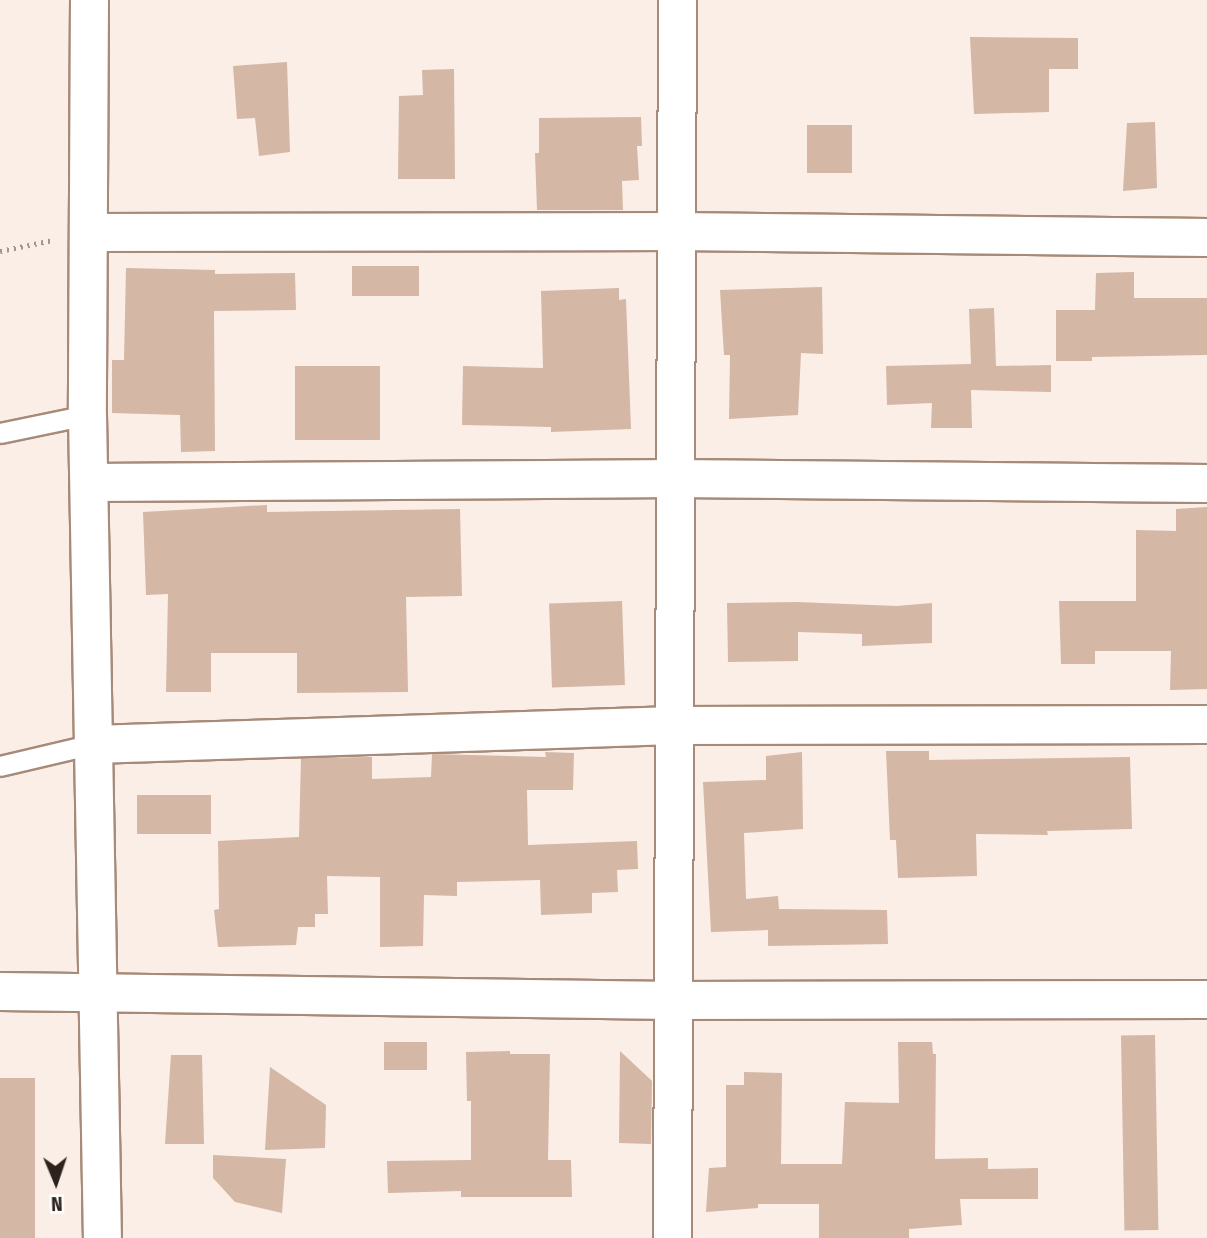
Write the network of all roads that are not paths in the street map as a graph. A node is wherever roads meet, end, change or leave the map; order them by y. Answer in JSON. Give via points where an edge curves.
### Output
{"nodes":[{"id":1,"x":89,"y":0,"type":"edge"},
{"id":2,"x":677,"y":0,"type":"edge"},
{"id":3,"x":676,"y":231,"type":"junction"},
{"id":4,"x":89,"y":232,"type":"junction"},
{"id":5,"x":1207,"y":237,"type":"edge"},
{"id":6,"x":87,"y":415,"type":"junction"},
{"id":7,"x":0,"y":433,"type":"edge"},
{"id":8,"x":675,"y":478,"type":"junction"},
{"id":9,"x":90,"y":482,"type":"junction"},
{"id":10,"x":1207,"y":483,"type":"edge"},
{"id":11,"x":1207,"y":724,"type":"edge"},
{"id":12,"x":674,"y":725,"type":"junction"},
{"id":13,"x":93,"y":744,"type":"junction"},
{"id":14,"x":0,"y":766,"type":"edge"},
{"id":15,"x":98,"y":990,"type":"junction"},
{"id":16,"x":0,"y":991,"type":"edge"},
{"id":17,"x":1207,"y":999,"type":"edge"},
{"id":18,"x":673,"y":1000,"type":"junction"},
{"id":19,"x":102,"y":1238,"type":"edge"},
{"id":20,"x":672,"y":1238,"type":"edge"}],
"edges":[{"from":1,"to":4,"type":"street"},
{"from":2,"to":3,"type":"street"},
{"from":3,"to":4,"type":"street"},
{"from":3,"to":5,"type":"street"},
{"from":3,"to":8,"type":"street"},
{"from":4,"to":6,"type":"street"},
{"from":6,"to":7,"type":"lane"},
{"from":6,"to":9,"type":"street"},
{"from":8,"to":9,"type":"street"},
{"from":8,"to":10,"type":"street"},
{"from":8,"to":12,"type":"street"},
{"from":9,"to":13,"type":"street"},
{"from":11,"to":12,"type":"street"},
{"from":12,"to":13,"type":"street"},
{"from":12,"to":18,"type":"street"},
{"from":13,"to":14,"type":"lane"},
{"from":13,"to":15,"type":"street"},
{"from":15,"to":16,"type":"street"},
{"from":15,"to":18,"type":"street"},
{"from":15,"to":19,"type":"street"},
{"from":17,"to":18,"type":"street"},
{"from":18,"to":20,"type":"street"}]}
